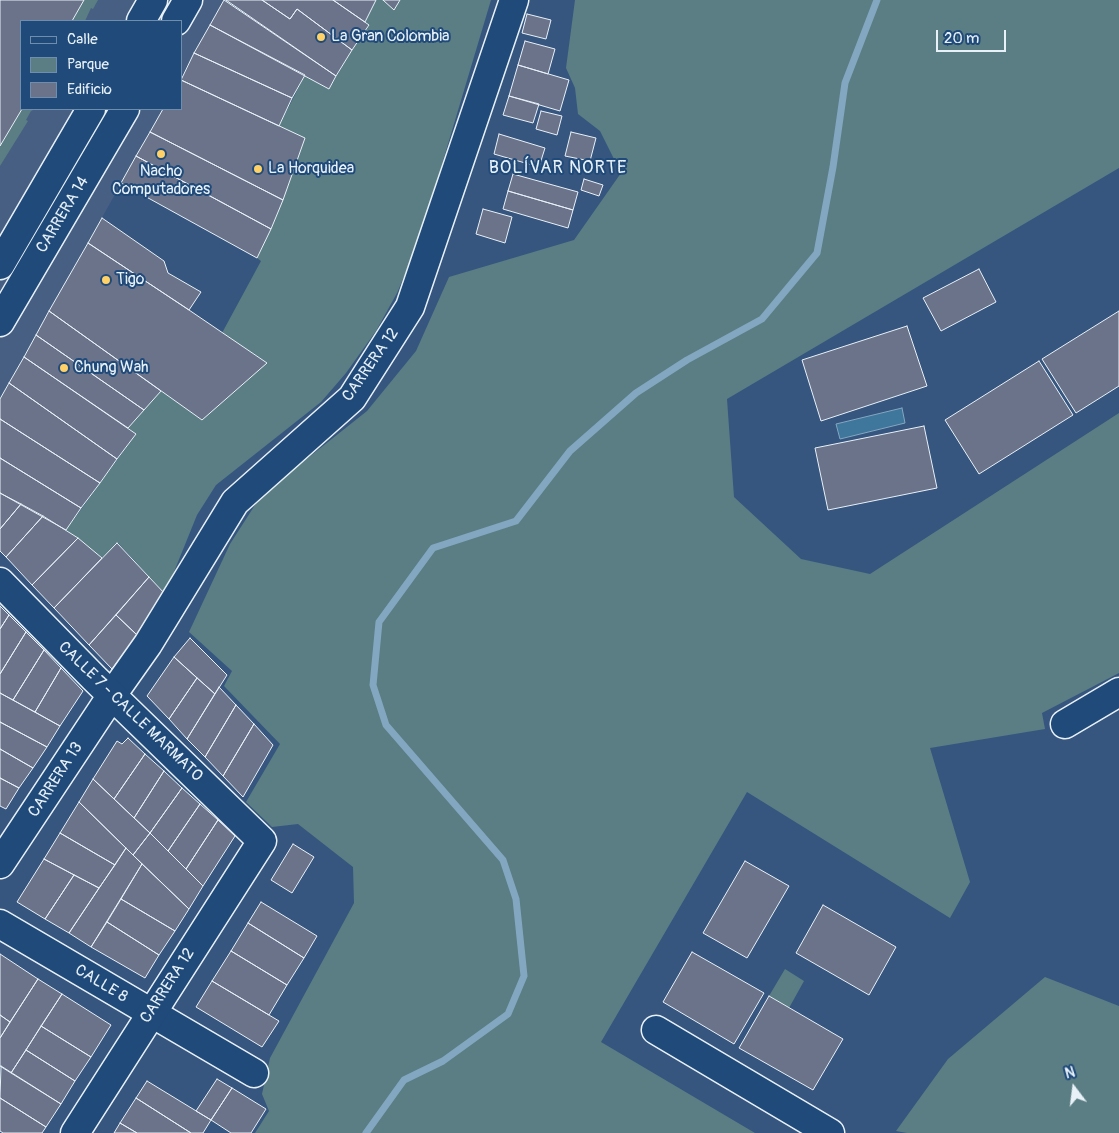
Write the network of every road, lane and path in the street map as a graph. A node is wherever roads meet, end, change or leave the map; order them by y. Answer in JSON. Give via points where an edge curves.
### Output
{"nodes":[{"id":1,"x":153,"y":0,"type":"edge"},
{"id":2,"x":188,"y":0,"type":"edge"},
{"id":3,"x":514,"y":0,"type":"edge"},
{"id":4,"x":142,"y":20,"type":"edge"},
{"id":5,"x":177,"y":20,"type":"edge"},
{"id":6,"x":90,"y":110,"type":"edge"},
{"id":7,"x":125,"y":110,"type":"edge"},
{"id":8,"x":0,"y":265,"type":"edge"},
{"id":9,"x":0,"y":322,"type":"edge"},
{"id":10,"x":0,"y":582,"type":"edge"},
{"id":11,"x":1119,"y":692,"type":"edge"},
{"id":12,"x":112,"y":695,"type":"junction"},
{"id":13,"x":1065,"y":724,"type":"dead end"},
{"id":14,"x":262,"y":841,"type":"joint"},
{"id":15,"x":0,"y":864,"type":"edge"},
{"id":16,"x":0,"y":924,"type":"edge"},
{"id":17,"x":150,"y":1013,"type":"junction"},
{"id":18,"x":656,"y":1030,"type":"dead end"},
{"id":19,"x":254,"y":1073,"type":"dead end"},
{"id":20,"x":75,"y":1133,"type":"edge"},
{"id":21,"x":830,"y":1133,"type":"edge"}],
"edges":[{"from":1,"to":4,"type":"street"},
{"from":2,"to":5,"type":"street"},
{"from":3,"to":12,"type":"street","name":"CARRERA 12","via":[[410,307],[352,398],[235,502],[148,644]]},
{"from":6,"to":8,"type":"street","name":"CARRERA 14"},
{"from":7,"to":9,"type":"street","name":"CARRERA 14"},
{"from":10,"to":12,"type":"street","name":"CALLE 7 - CALLE MARMATO"},
{"from":11,"to":13,"type":"street"},
{"from":12,"to":14,"type":"street","name":"CALLE 7 - CALLE MARMATO"},
{"from":12,"to":15,"type":"street","name":"CARRERA 13"},
{"from":14,"to":17,"type":"street","name":"CARRERA 12"},
{"from":16,"to":17,"type":"street","name":"CALLE 8"},
{"from":17,"to":19,"type":"street","name":"CALLE 8"},
{"from":17,"to":20,"type":"street","name":"CARRERA 12"},
{"from":18,"to":21,"type":"street"}]}
